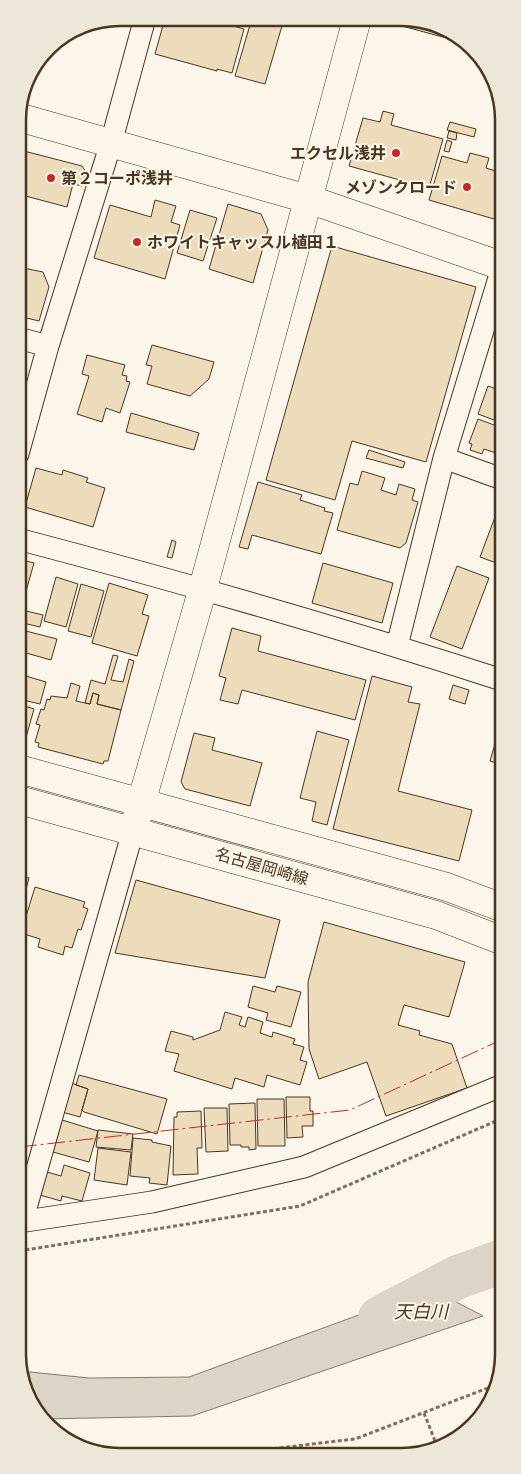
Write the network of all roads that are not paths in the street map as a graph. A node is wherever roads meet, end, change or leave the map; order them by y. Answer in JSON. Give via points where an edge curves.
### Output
{"nodes":[{"id":1,"x":143,"y":26,"type":"edge"},
{"id":2,"x":355,"y":26,"type":"edge"},
{"id":3,"x":26,"y":119,"type":"edge"},
{"id":4,"x":111,"y":143,"type":"junction"},
{"id":5,"x":308,"y":199,"type":"junction"},
{"id":6,"x":495,"y":265,"type":"edge"},
{"id":7,"x":495,"y":290,"type":"edge"},
{"id":8,"x":26,"y":340,"type":"edge"},
{"id":9,"x":48,"y":346,"type":"junction"},
{"id":10,"x":26,"y":425,"type":"edge"},
{"id":11,"x":444,"y":458,"type":"junction"},
{"id":12,"x":495,"y":476,"type":"edge"},
{"id":13,"x":26,"y":541,"type":"edge"},
{"id":14,"x":203,"y":588,"type":"junction"},
{"id":15,"x":397,"y":646,"type":"junction"},
{"id":16,"x":495,"y":678,"type":"edge"},
{"id":17,"x":26,"y":772,"type":"edge"},
{"id":18,"x":26,"y":802,"type":"edge"},
{"id":19,"x":141,"y":803,"type":"junction"},
{"id":20,"x":133,"y":831,"type":"junction"},
{"id":21,"x":495,"y":905,"type":"edge"},
{"id":22,"x":495,"y":938,"type":"edge"},
{"id":23,"x":495,"y":1089,"type":"edge"},
{"id":24,"x":26,"y":1205,"type":"edge"},
{"id":25,"x":26,"y":1221,"type":"edge"}],
"edges":[{"from":1,"to":4,"type":"street"},
{"from":2,"to":5,"type":"street"},
{"from":3,"to":4,"type":"street"},
{"from":4,"to":5,"type":"street"},
{"from":4,"to":9,"type":"street"},
{"from":5,"to":6,"type":"street"},
{"from":5,"to":14,"type":"street"},
{"from":7,"to":11,"type":"street"},
{"from":8,"to":9,"type":"street"},
{"from":9,"to":10,"type":"street"},
{"from":11,"to":12,"type":"street"},
{"from":11,"to":15,"type":"street"},
{"from":13,"to":14,"type":"street"},
{"from":14,"to":15,"type":"street"},
{"from":14,"to":19,"type":"street"},
{"from":15,"to":16,"type":"street"},
{"from":17,"to":19,"type":"street","name":"名古屋岡崎線"},
{"from":18,"to":20,"type":"street","name":"名古屋岡崎線"},
{"from":19,"to":20,"type":"street"},
{"from":19,"to":21,"type":"street","name":"名古屋岡崎線","via":[[447,887]]},
{"from":20,"to":22,"type":"street","name":"名古屋岡崎線","via":[[436,915]]},
{"from":20,"to":24,"type":"street"},
{"from":23,"to":25,"type":"street","via":[[304,1167],[152,1202]]}]}
